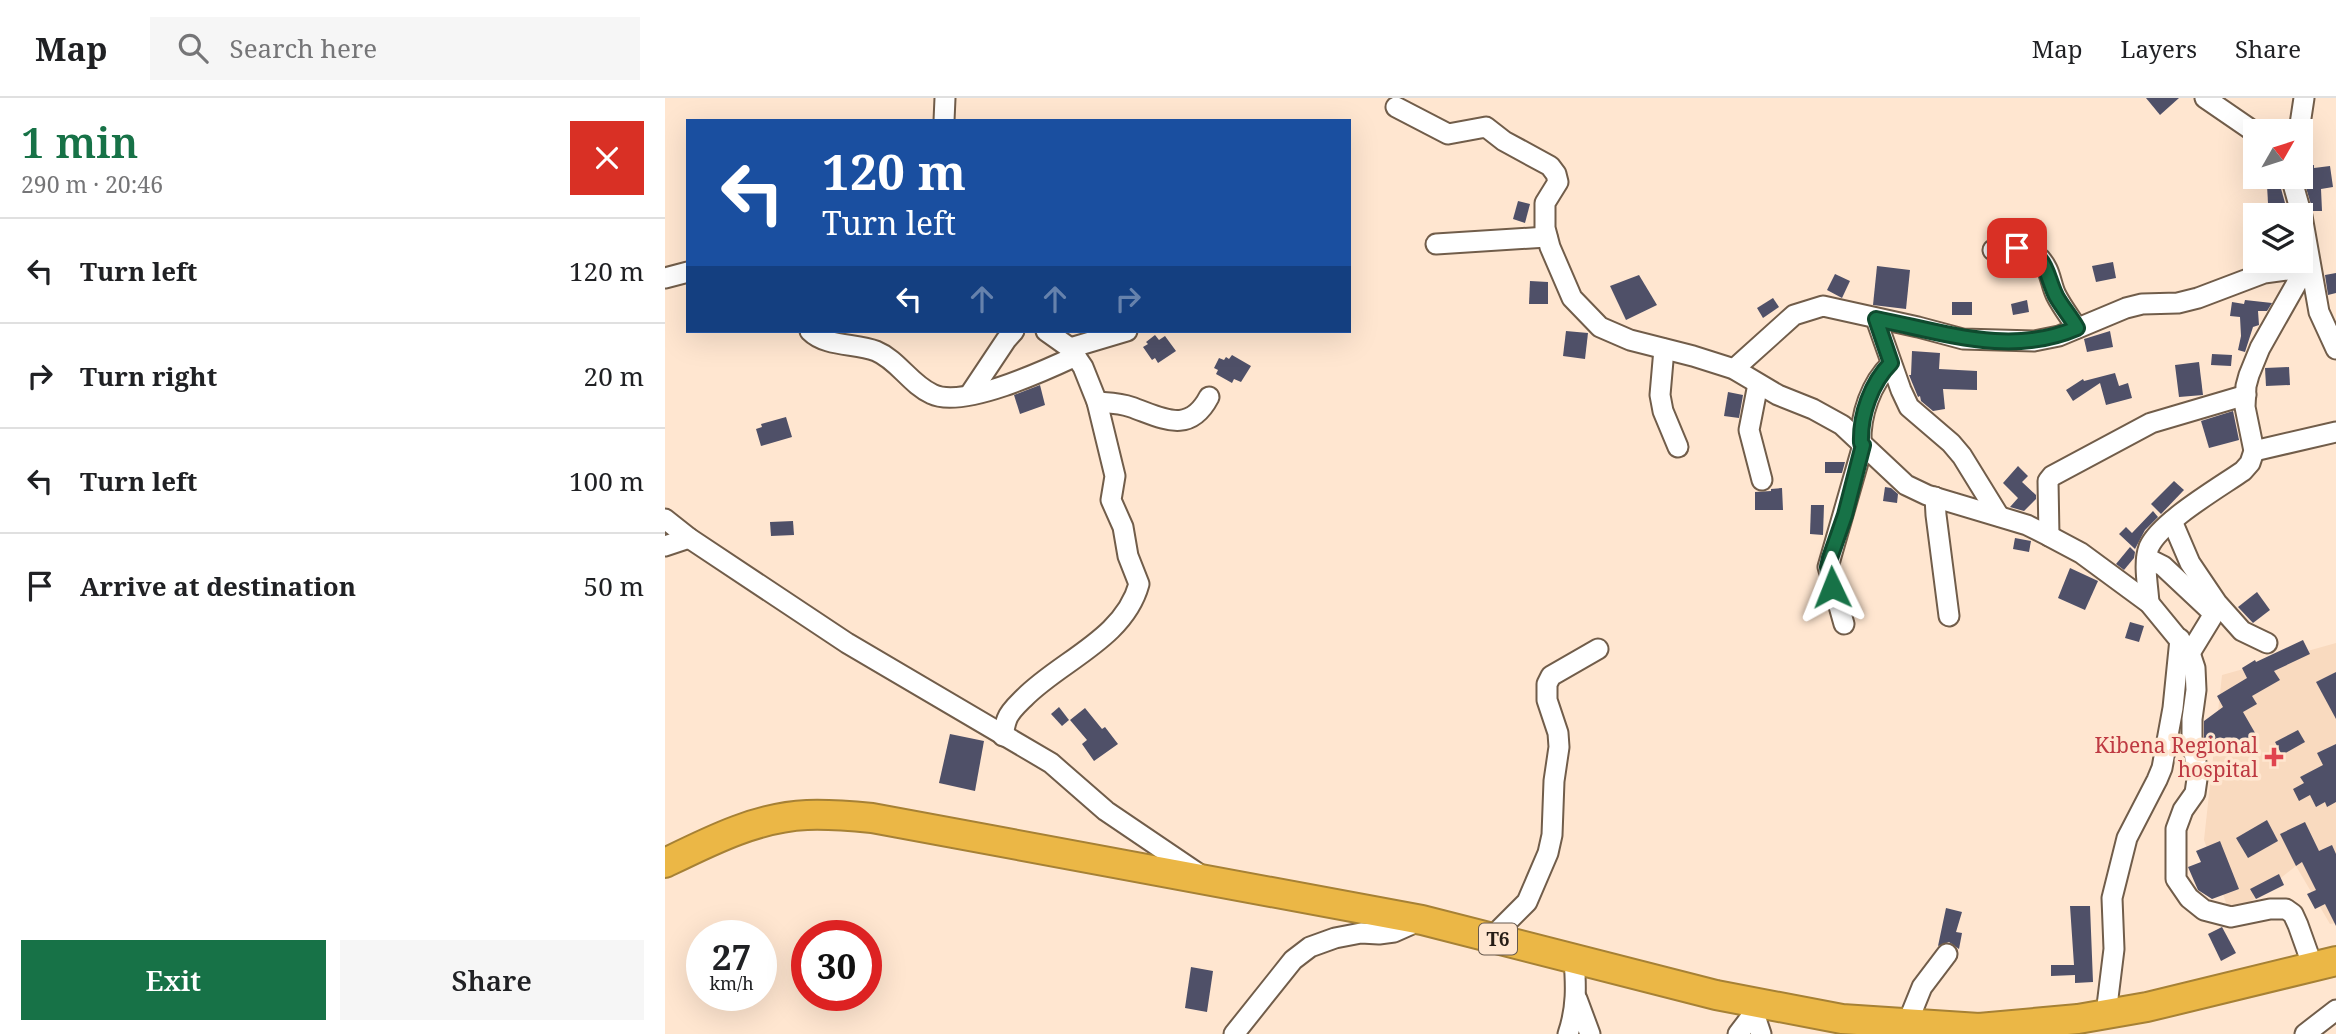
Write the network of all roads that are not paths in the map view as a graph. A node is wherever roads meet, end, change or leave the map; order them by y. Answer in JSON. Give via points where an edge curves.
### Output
{"nodes":[{"id":1,"x":945,"y":98,"type":"edge"},
{"id":2,"x":2206,"y":98,"type":"edge"},
{"id":3,"x":2229,"y":98,"type":"edge"},
{"id":4,"x":2304,"y":98,"type":"edge"},
{"id":5,"x":1397,"y":107,"type":"dead end"},
{"id":6,"x":944,"y":119,"type":"edge"},
{"id":7,"x":2301,"y":119,"type":"edge"},
{"id":8,"x":2243,"y":120,"type":"edge"},
{"id":9,"x":2243,"y":124,"type":"edge"},
{"id":10,"x":1548,"y":237,"type":"junction"},
{"id":11,"x":1436,"y":244,"type":"dead end"},
{"id":12,"x":1993,"y":250,"type":"dead end"},
{"id":13,"x":686,"y":273,"type":"edge"},
{"id":14,"x":2261,"y":273,"type":"edge"},
{"id":15,"x":2305,"y":273,"type":"edge"},
{"id":16,"x":2308,"y":273,"type":"edge"},
{"id":17,"x":665,"y":278,"type":"edge"},
{"id":18,"x":1876,"y":319,"type":"junction"},
{"id":19,"x":2077,"y":328,"type":"junction"},
{"id":20,"x":812,"y":333,"type":"edge"},
{"id":21,"x":1012,"y":333,"type":"edge"},
{"id":22,"x":1049,"y":333,"type":"edge"},
{"id":23,"x":1122,"y":333,"type":"edge"},
{"id":24,"x":1664,"y":349,"type":"junction"},
{"id":25,"x":2336,"y":349,"type":"edge"},
{"id":26,"x":1073,"y":352,"type":"junction"},
{"id":27,"x":1891,"y":363,"type":"junction"},
{"id":28,"x":1734,"y":369,"type":"junction"},
{"id":29,"x":1758,"y":384,"type":"junction"},
{"id":30,"x":970,"y":394,"type":"junction"},
{"id":31,"x":2246,"y":395,"type":"junction"},
{"id":32,"x":1209,"y":397,"type":"dead end"},
{"id":33,"x":1097,"y":402,"type":"junction"},
{"id":34,"x":2336,"y":432,"type":"edge"},
{"id":35,"x":1862,"y":444,"type":"junction"},
{"id":36,"x":1678,"y":447,"type":"dead end"},
{"id":37,"x":2254,"y":451,"type":"junction"},
{"id":38,"x":1762,"y":480,"type":"dead end"},
{"id":39,"x":1935,"y":497,"type":"junction"},
{"id":40,"x":1999,"y":516,"type":"junction"},
{"id":41,"x":665,"y":519,"type":"edge"},
{"id":42,"x":2172,"y":521,"type":"junction"},
{"id":43,"x":2049,"y":536,"type":"junction"},
{"id":44,"x":689,"y":538,"type":"junction"},
{"id":45,"x":665,"y":546,"type":"edge"},
{"id":46,"x":2147,"y":558,"type":"junction"},
{"id":47,"x":2149,"y":603,"type":"junction"},
{"id":48,"x":1949,"y":616,"type":"dead end"},
{"id":49,"x":1844,"y":624,"type":"dead end"},
{"id":50,"x":2267,"y":643,"type":"dead end"},
{"id":51,"x":2185,"y":646,"type":"junction"},
{"id":52,"x":1598,"y":649,"type":"dead end"},
{"id":53,"x":1003,"y":736,"type":"junction"},
{"id":54,"x":665,"y":863,"type":"edge"},
{"id":55,"x":1206,"y":879,"type":"junction"},
{"id":56,"x":1422,"y":920,"type":"junction"},
{"id":57,"x":1491,"y":938,"type":"junction"},
{"id":58,"x":1947,"y":954,"type":"dead end"},
{"id":59,"x":1574,"y":959,"type":"junction"},
{"id":60,"x":2324,"y":964,"type":"edge"},
{"id":61,"x":1576,"y":998,"type":"junction"},
{"id":62,"x":1757,"y":1009,"type":"junction"},
{"id":63,"x":2336,"y":1010,"type":"edge"},
{"id":64,"x":2105,"y":1014,"type":"junction"},
{"id":65,"x":1907,"y":1024,"type":"junction"},
{"id":66,"x":1979,"y":1031,"type":"edge"},
{"id":67,"x":1234,"y":1034,"type":"edge"},
{"id":68,"x":1568,"y":1034,"type":"edge"},
{"id":69,"x":1590,"y":1034,"type":"edge"},
{"id":70,"x":1738,"y":1034,"type":"edge"},
{"id":71,"x":1761,"y":1034,"type":"edge"},
{"id":72,"x":2305,"y":1034,"type":"edge"}],
"edges":[{"from":1,"to":6,"type":"street"},
{"from":2,"to":9,"type":"street"},
{"from":3,"to":8,"type":"street"},
{"from":4,"to":7,"type":"street"},
{"from":5,"to":10,"type":"street","via":[[1448,134],[1486,127],[1550,166],[1558,181],[1545,203]]},
{"from":10,"to":11,"type":"street"},
{"from":10,"to":24,"type":"street","via":[[1562,279],[1584,313],[1616,335]]},
{"from":12,"to":19,"type":"street","via":[[2017,248],[2039,258]]},
{"from":13,"to":17,"type":"street"},
{"from":14,"to":19,"type":"street","via":[[2198,298],[2142,304]]},
{"from":15,"to":31,"type":"street","via":[[2254,361]]},
{"from":16,"to":25,"type":"street"},
{"from":18,"to":19,"type":"street","via":[[1991,341],[2035,341]]},
{"from":18,"to":27,"type":"street"},
{"from":18,"to":28,"type":"street","via":[[1823,306],[1794,315]]},
{"from":20,"to":30,"type":"street","via":[[820,339],[881,353],[933,395]]},
{"from":21,"to":30,"type":"street"},
{"from":22,"to":26,"type":"street"},
{"from":23,"to":26,"type":"street"},
{"from":24,"to":28,"type":"street"},
{"from":24,"to":36,"type":"street","via":[[1660,395]]},
{"from":26,"to":30,"type":"street","via":[[1009,386]]},
{"from":26,"to":33,"type":"street"},
{"from":27,"to":35,"type":"street","via":[[1865,408]]},
{"from":27,"to":40,"type":"street","via":[[1909,407],[1962,456]]},
{"from":28,"to":29,"type":"street"},
{"from":29,"to":35,"type":"street","via":[[1842,425]]},
{"from":29,"to":38,"type":"street","via":[[1748,430]]},
{"from":31,"to":37,"type":"street"},
{"from":31,"to":43,"type":"street","via":[[2151,423],[2052,475],[2048,481]]},
{"from":32,"to":33,"type":"street","via":[[1197,415],[1175,421],[1129,406]]},
{"from":33,"to":53,"type":"street","via":[[1115,476],[1111,500],[1138,578],[1137,591],[1102,636],[1019,704],[1007,718]]},
{"from":34,"to":37,"type":"street"},
{"from":35,"to":39,"type":"street","via":[[1906,485]]},
{"from":35,"to":49,"type":"street","via":[[1828,567]]},
{"from":37,"to":42,"type":"street","via":[[2243,471]]},
{"from":39,"to":40,"type":"street"},
{"from":39,"to":48,"type":"street"},
{"from":40,"to":43,"type":"street"},
{"from":41,"to":44,"type":"street"},
{"from":42,"to":46,"type":"street","via":[[2156,536]]},
{"from":42,"to":50,"type":"street","via":[[2190,563],[2217,603],[2242,631]]},
{"from":43,"to":47,"type":"street"},
{"from":44,"to":45,"type":"street"},
{"from":44,"to":53,"type":"street","via":[[847,643]]},
{"from":46,"to":47,"type":"street"},
{"from":46,"to":51,"type":"street","via":[[2163,566],[2211,611],[2212,617]]},
{"from":47,"to":51,"type":"street"},
{"from":51,"to":60,"type":"street","via":[[2195,668],[2192,744],[2198,772],[2195,793],[2176,830],[2176,879],[2204,910],[2222,915],[2286,909]]},
{"from":51,"to":64,"type":"street","via":[[2162,768],[2127,838],[2112,898],[2115,949]]},
{"from":52,"to":57,"type":"street","via":[[1551,676],[1547,684],[1559,747],[1552,835],[1527,902]]},
{"from":53,"to":55,"type":"street","via":[[1051,763],[1106,811]]},
{"from":54,"to":55,"type":"highway","number":"T6","via":[[746,827],[832,814]]},
{"from":55,"to":56,"type":"highway","number":"T6"},
{"from":56,"to":57,"type":"highway","number":"T6"},
{"from":56,"to":67,"type":"street","via":[[1394,932],[1361,933],[1310,947],[1293,960]]},
{"from":57,"to":59,"type":"highway","number":"T6"},
{"from":58,"to":65,"type":"street","via":[[1922,987]]},
{"from":59,"to":61,"type":"street"},
{"from":59,"to":62,"type":"highway","number":"T6"},
{"from":60,"to":64,"type":"highway","number":"T6"},
{"from":61,"to":68,"type":"street"},
{"from":61,"to":69,"type":"street"},
{"from":62,"to":65,"type":"highway","number":"T6"},
{"from":62,"to":70,"type":"street"},
{"from":62,"to":71,"type":"street"},
{"from":63,"to":72,"type":"street"},
{"from":64,"to":66,"type":"highway","number":"T6"},
{"from":65,"to":66,"type":"highway","number":"T6"}]}
